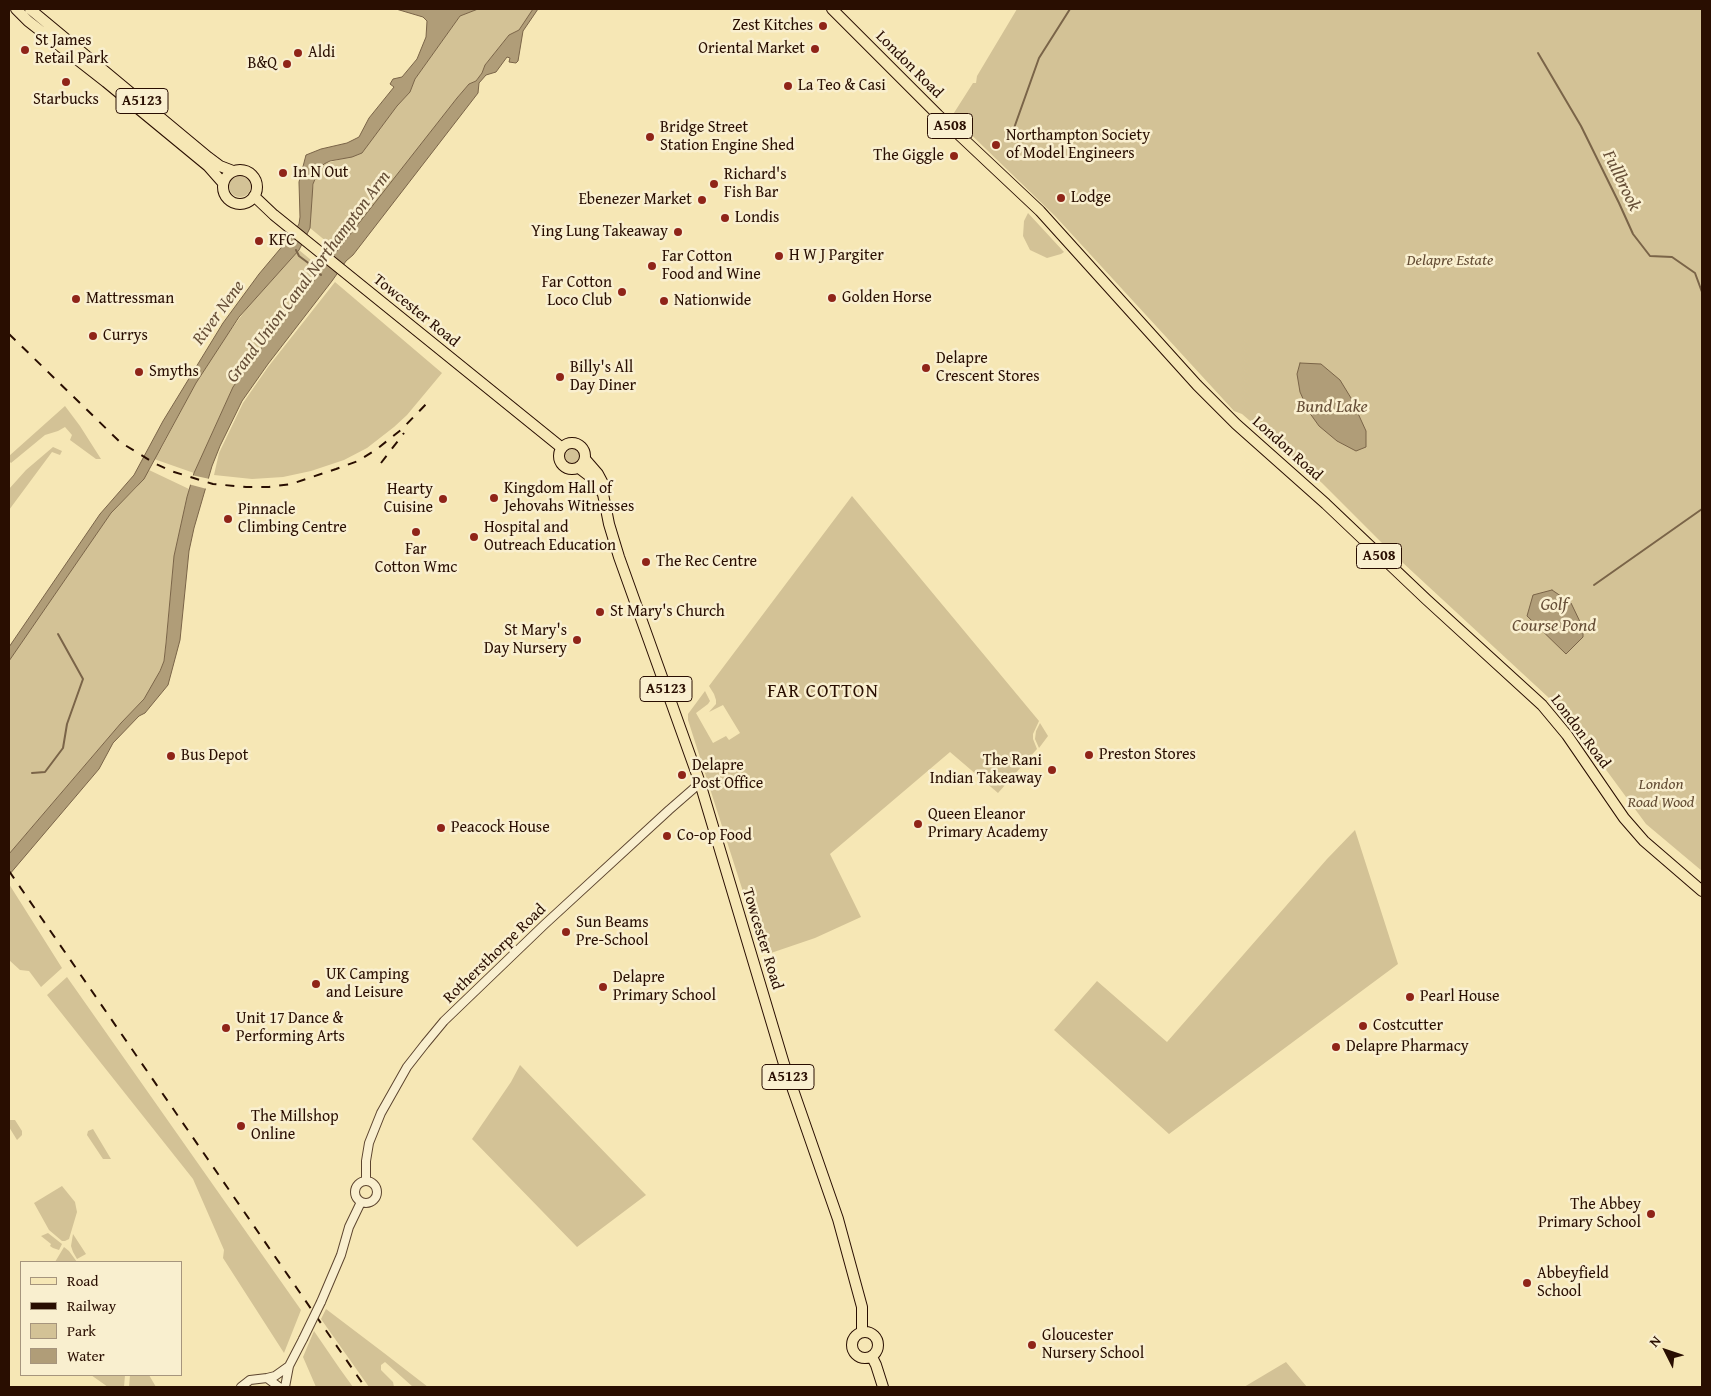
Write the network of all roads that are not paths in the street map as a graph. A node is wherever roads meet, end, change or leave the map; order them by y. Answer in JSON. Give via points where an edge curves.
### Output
{"nodes":[{"id":1,"x":16,"y":9,"type":"edge"},
{"id":2,"x":30,"y":9,"type":"edge"},
{"id":3,"x":832,"y":9,"type":"edge"},
{"id":4,"x":233,"y":171,"type":"junction"},
{"id":5,"x":224,"y":183,"type":"junction"},
{"id":6,"x":254,"y":196,"type":"junction"},
{"id":7,"x":562,"y":448,"type":"junction"},
{"id":8,"x":585,"y":460,"type":"junction"},
{"id":9,"x":579,"y":468,"type":"junction"},
{"id":10,"x":619,"y":557,"type":"junction"},
{"id":11,"x":700,"y":783,"type":"junction"},
{"id":12,"x":1702,"y":891,"type":"edge"},
{"id":13,"x":366,"y":1181,"type":"junction"},
{"id":14,"x":361,"y":1202,"type":"junction"},
{"id":15,"x":862,"y":1332,"type":"junction"},
{"id":16,"x":872,"y":1357,"type":"junction"},
{"id":17,"x":289,"y":1366,"type":"junction"},
{"id":18,"x":267,"y":1378,"type":"junction"},
{"id":19,"x":241,"y":1387,"type":"edge"},
{"id":20,"x":279,"y":1387,"type":"edge"},
{"id":21,"x":284,"y":1387,"type":"edge"},
{"id":22,"x":883,"y":1387,"type":"edge"}],
"edges":[{"from":1,"to":5,"type":"main road","number":"A5123","via":[[208,166]]},
{"from":2,"to":4,"type":"main road","number":"A5123","via":[[208,157]]},
{"from":3,"to":12,"type":"main road","name":"London Road","number":"A508","via":[[1040,212],[1236,424],[1542,705],[1567,735],[1624,818],[1644,841]]},
{"from":4,"to":5,"type":"main road"},
{"from":4,"to":6,"type":"main road","number":"A5123","via":[[244,170],[254,178]]},
{"from":5,"to":6,"type":"main road","number":"A5123","via":[[225,195],[233,202],[246,202]]},
{"from":6,"to":7,"type":"main road","name":"Towcester Road"},
{"from":7,"to":8,"type":"main road","via":[[571,443],[579,445],[585,452]]},
{"from":7,"to":9,"type":"main road","via":[[561,464],[568,469]]},
{"from":8,"to":9,"type":"main road"},
{"from":8,"to":10,"type":"main road","name":"Towcester Road","number":"A5123","via":[[598,474],[608,493]]},
{"from":9,"to":10,"type":"main road","name":"Towcester Road","number":"A5123","via":[[592,478],[603,494]]},
{"from":10,"to":11,"type":"main road","name":"Towcester Road","number":"A5123"},
{"from":11,"to":13,"type":"street","name":"Rothersthorpe Road","via":[[545,924],[424,1044],[381,1113],[369,1143]]},
{"from":11,"to":15,"type":"main road","name":"Towcester Road","number":"A5123","via":[[784,1064],[838,1219],[862,1308]]},
{"from":13,"to":14,"type":"street","name":"Rothersthorpe Road","via":[[356,1189],[356,1197]]},
{"from":13,"to":14,"type":"street","name":"Rothersthorpe Road","via":[[375,1185],[377,1194],[370,1203]]},
{"from":14,"to":17,"type":"street","name":"Rothersthorpe Road","bridge":true,"via":[[321,1302]]},
{"from":15,"to":16,"type":"main road","via":[[870,1332],[878,1342]]},
{"from":15,"to":16,"type":"main road","number":"A5123","via":[[853,1338],[852,1350],[860,1358]]},
{"from":16,"to":22,"type":"main road"},
{"from":17,"to":18,"type":"street"},
{"from":17,"to":21,"type":"street","name":"Rothersthorpe Road"},
{"from":18,"to":19,"type":"street","via":[[254,1379]]},
{"from":18,"to":20,"type":"street"}]}
